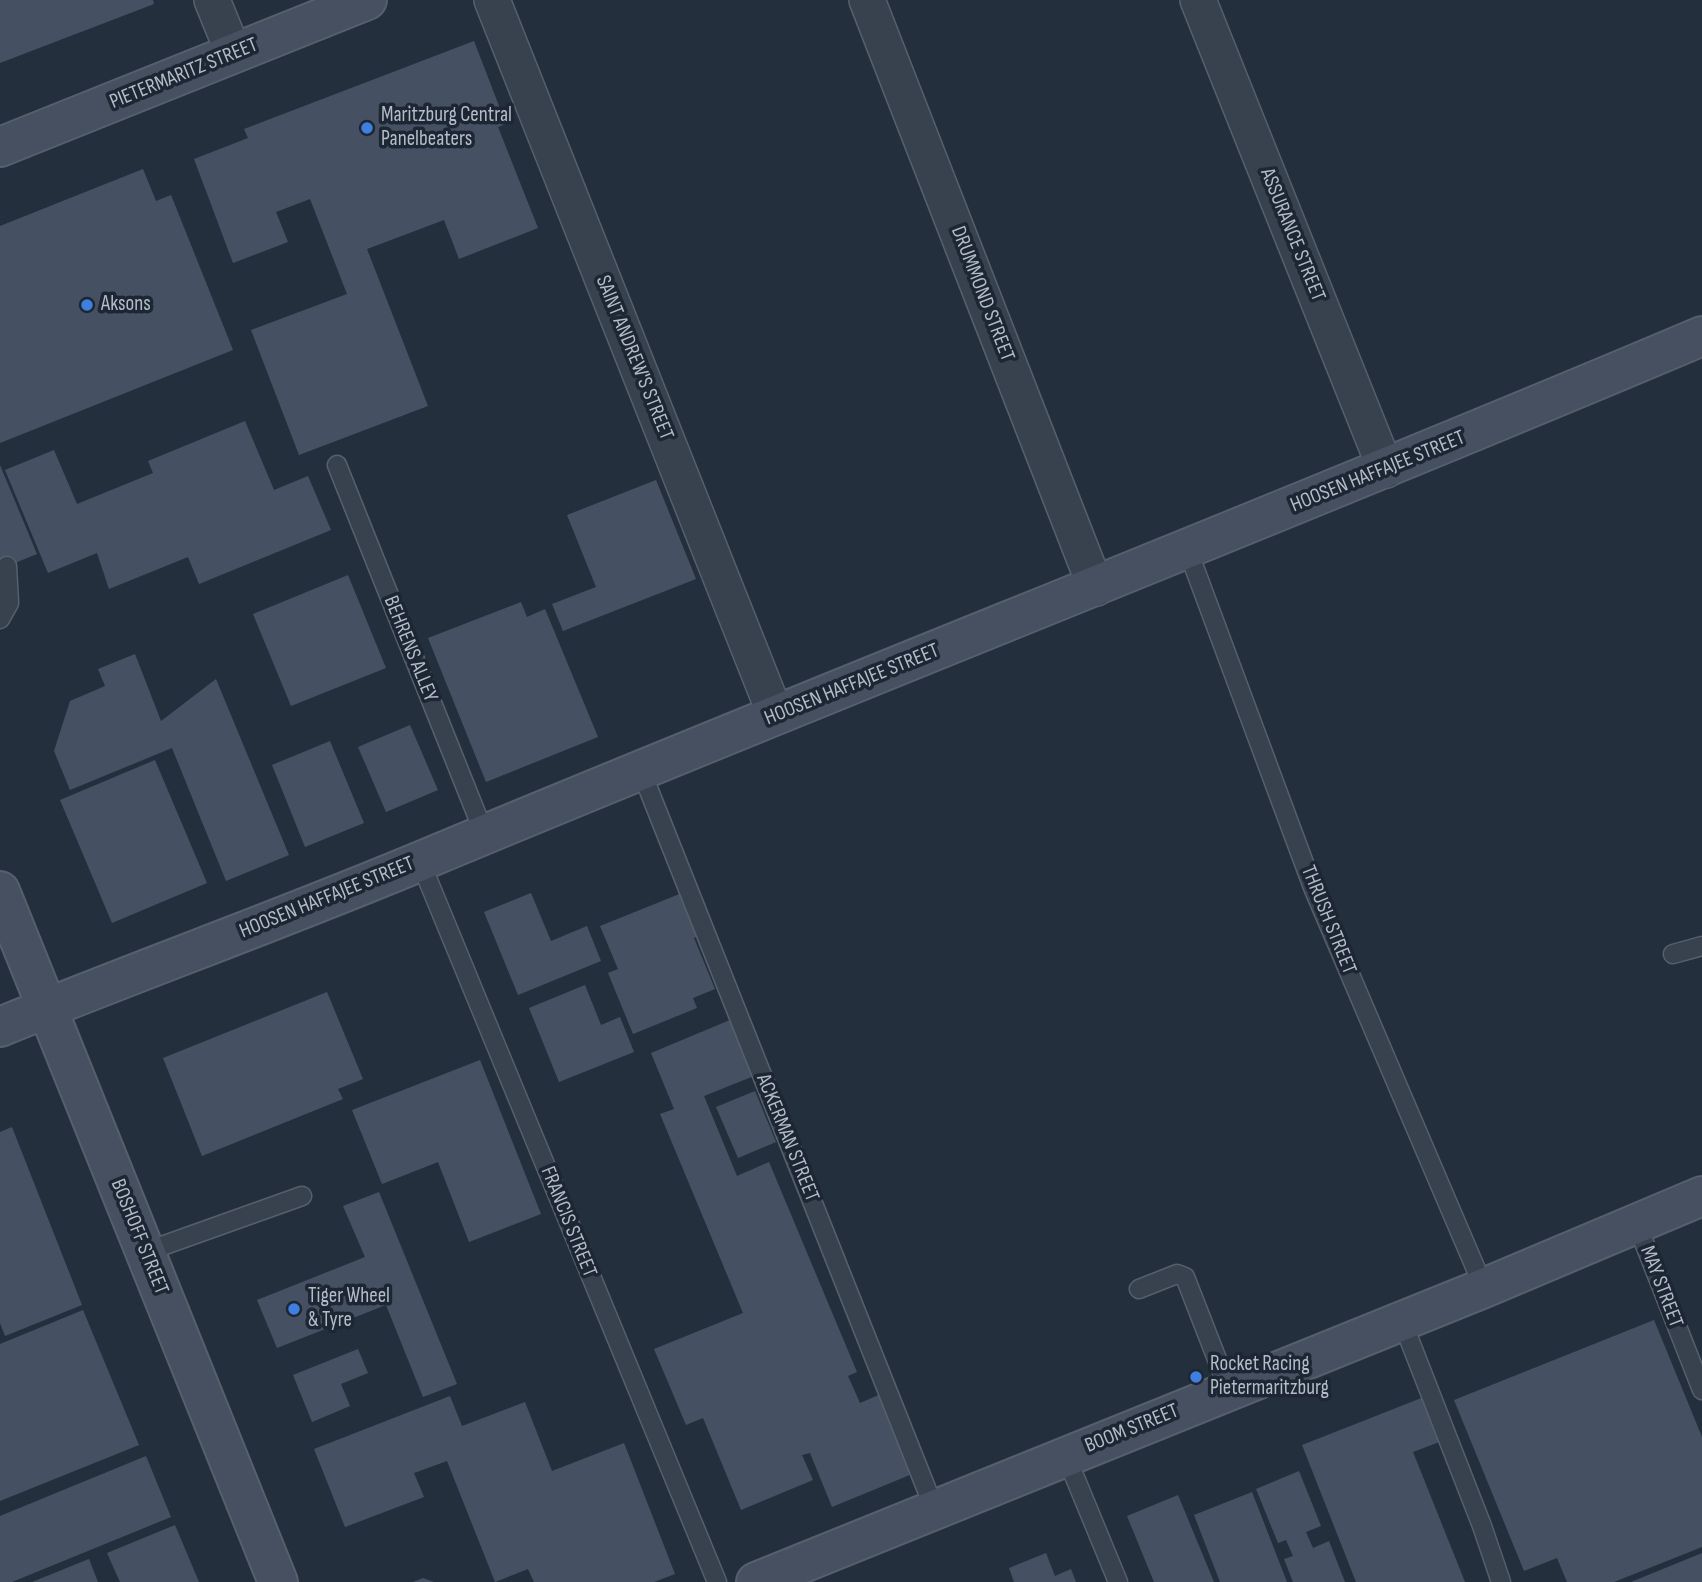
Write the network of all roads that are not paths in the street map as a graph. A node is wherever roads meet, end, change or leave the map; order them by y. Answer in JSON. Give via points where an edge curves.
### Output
{"nodes":[{"id":1,"x":212,"y":0,"type":"edge"},
{"id":2,"x":367,"y":0,"type":"edge"},
{"id":3,"x":492,"y":0,"type":"edge"},
{"id":4,"x":867,"y":0,"type":"edge"},
{"id":5,"x":1198,"y":0,"type":"edge"},
{"id":6,"x":234,"y":54,"type":"junction"},
{"id":7,"x":0,"y":146,"type":"edge"},
{"id":8,"x":1702,"y":336,"type":"edge"},
{"id":9,"x":337,"y":465,"type":"dead end"},
{"id":10,"x":1386,"y":470,"type":"junction"},
{"id":11,"x":1187,"y":548,"type":"junction"},
{"id":12,"x":7,"y":566,"type":"dead end"},
{"id":13,"x":1096,"y":587,"type":"junction"},
{"id":14,"x":0,"y":619,"type":"edge"},
{"id":15,"x":776,"y":716,"type":"junction"},
{"id":16,"x":640,"y":768,"type":"junction"},
{"id":17,"x":484,"y":833,"type":"junction"},
{"id":18,"x":420,"y":861,"type":"junction"},
{"id":19,"x":0,"y":891,"type":"edge"},
{"id":20,"x":1702,"y":946,"type":"edge"},
{"id":21,"x":1673,"y":954,"type":"dead end"},
{"id":22,"x":47,"y":1008,"type":"junction"},
{"id":23,"x":0,"y":1027,"type":"edge"},
{"id":24,"x":302,"y":1196,"type":"dead end"},
{"id":25,"x":1702,"y":1196,"type":"edge"},
{"id":26,"x":1636,"y":1223,"type":"junction"},
{"id":27,"x":145,"y":1252,"type":"junction"},
{"id":28,"x":1484,"y":1288,"type":"junction"},
{"id":29,"x":1139,"y":1289,"type":"dead end"},
{"id":30,"x":1402,"y":1321,"type":"junction"},
{"id":31,"x":1229,"y":1390,"type":"junction"},
{"id":32,"x":1702,"y":1390,"type":"edge"},
{"id":33,"x":1066,"y":1456,"type":"junction"},
{"id":34,"x":934,"y":1508,"type":"junction"},
{"id":35,"x":278,"y":1582,"type":"edge"},
{"id":36,"x":717,"y":1582,"type":"edge"},
{"id":37,"x":756,"y":1582,"type":"edge"},
{"id":38,"x":1118,"y":1582,"type":"edge"},
{"id":39,"x":1500,"y":1582,"type":"edge"}],
"edges":[{"from":1,"to":6,"type":"street"},
{"from":2,"to":6,"type":"street","name":"PIETERMARITZ STREET"},
{"from":3,"to":15,"type":"street","name":"SAINT ANDREW'S STREET"},
{"from":4,"to":13,"type":"street","name":"DRUMMOND STREET"},
{"from":5,"to":10,"type":"street","name":"ASSURANCE STREET"},
{"from":6,"to":7,"type":"street","name":"PIETERMARITZ STREET"},
{"from":8,"to":10,"type":"street","name":"HOOSEN HAFFAJEE STREET"},
{"from":9,"to":17,"type":"lane","name":"BEHRENS ALLEY"},
{"from":10,"to":11,"type":"street","name":"HOOSEN HAFFAJEE STREET"},
{"from":11,"to":13,"type":"street","name":"HOOSEN HAFFAJEE STREET"},
{"from":11,"to":28,"type":"lane","name":"THRUSH STREET","via":[[1314,890]]},
{"from":12,"to":14,"type":"lane","via":[[9,603]]},
{"from":13,"to":15,"type":"street","name":"HOOSEN HAFFAJEE STREET"},
{"from":15,"to":16,"type":"street","name":"HOOSEN HAFFAJEE STREET"},
{"from":16,"to":17,"type":"street","name":"HOOSEN HAFFAJEE STREET"},
{"from":16,"to":34,"type":"lane","name":"ACKERMAN STREET"},
{"from":17,"to":18,"type":"street","name":"HOOSEN HAFFAJEE STREET"},
{"from":18,"to":22,"type":"street","name":"HOOSEN HAFFAJEE STREET"},
{"from":18,"to":36,"type":"lane","name":"FRANCIS STREET"},
{"from":19,"to":22,"type":"street","name":"BOSHOFF STREET"},
{"from":20,"to":21,"type":"lane"},
{"from":22,"to":23,"type":"street","name":"HOOSEN HAFFAJEE STREET"},
{"from":22,"to":27,"type":"street","name":"BOSHOFF STREET"},
{"from":24,"to":27,"type":"lane"},
{"from":25,"to":26,"type":"street","name":"BOOM STREET"},
{"from":26,"to":28,"type":"street","name":"BOOM STREET"},
{"from":26,"to":32,"type":"lane","name":"MAY STREET"},
{"from":27,"to":35,"type":"street","name":"BOSHOFF STREET"},
{"from":28,"to":30,"type":"street","name":"BOOM STREET"},
{"from":29,"to":31,"type":"lane","via":[[1177,1274],[1185,1277]]},
{"from":30,"to":31,"type":"street","name":"BOOM STREET"},
{"from":30,"to":39,"type":"lane"},
{"from":31,"to":33,"type":"street","name":"BOOM STREET"},
{"from":33,"to":34,"type":"street","name":"BOOM STREET"},
{"from":33,"to":38,"type":"lane"},
{"from":34,"to":37,"type":"street","name":"BOOM STREET"}]}
